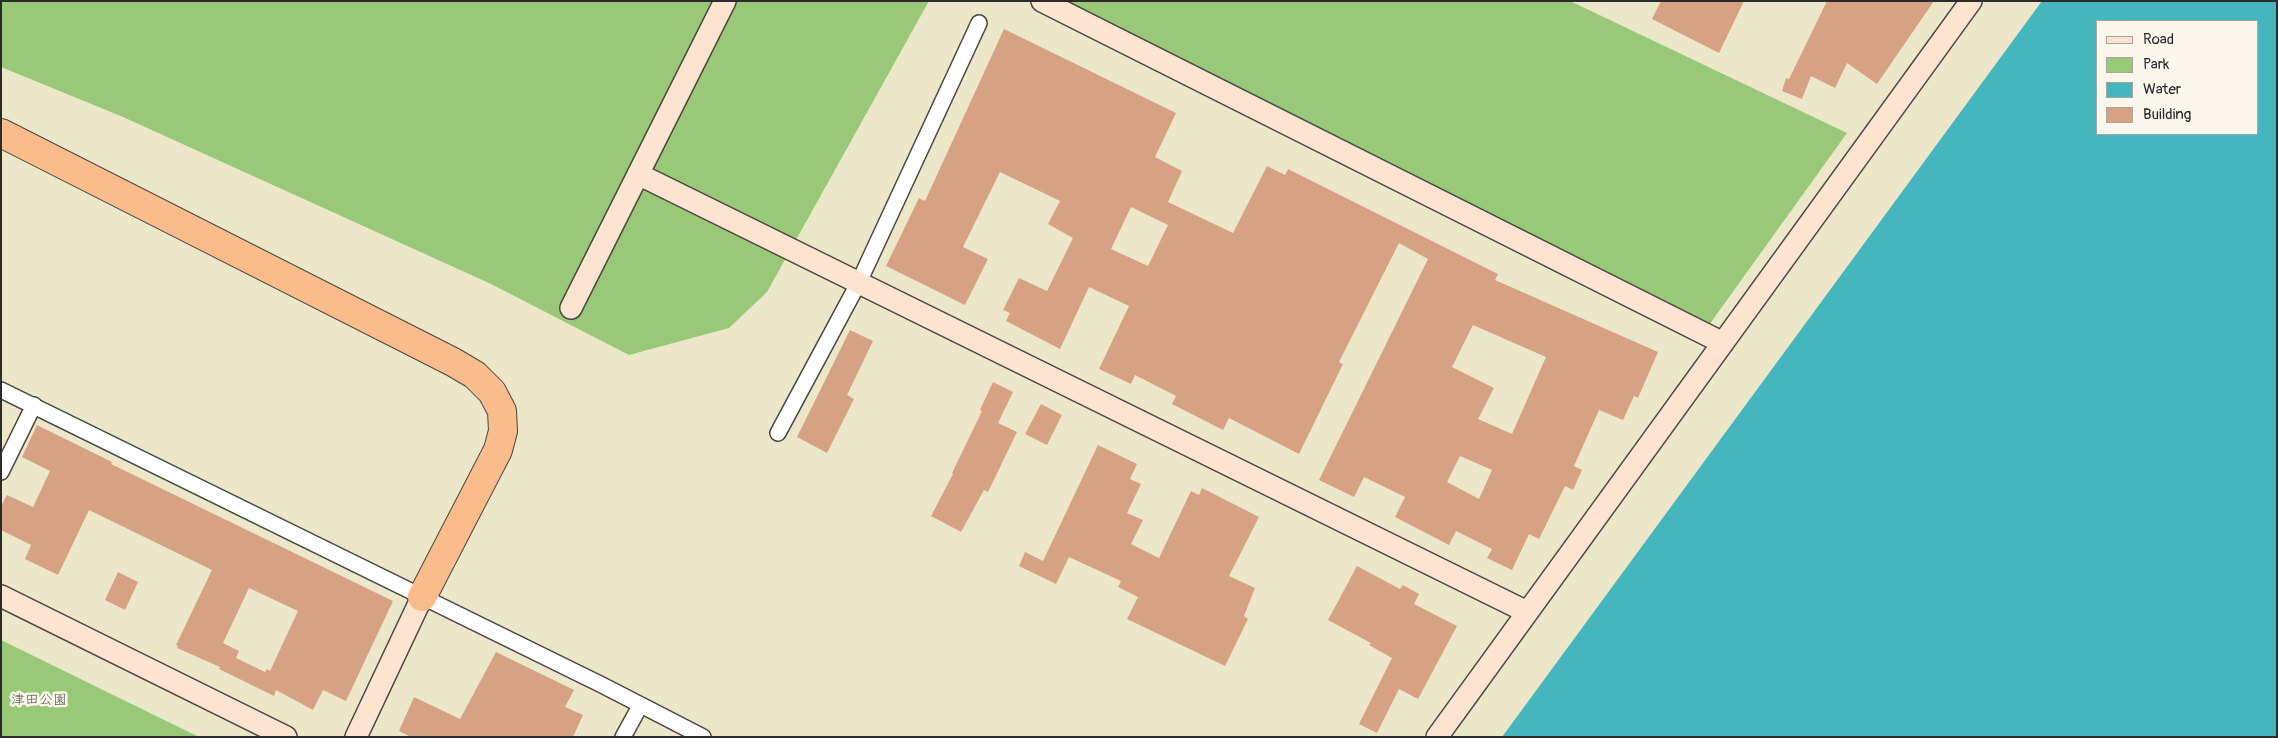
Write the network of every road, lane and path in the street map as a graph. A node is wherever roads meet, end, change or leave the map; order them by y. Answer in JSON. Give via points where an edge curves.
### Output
{"nodes":[{"id":1,"x":725,"y":1,"type":"edge"},
{"id":2,"x":1042,"y":1,"type":"edge"},
{"id":3,"x":1972,"y":1,"type":"edge"},
{"id":4,"x":979,"y":23,"type":"dead end"},
{"id":5,"x":1,"y":133,"type":"edge"},
{"id":6,"x":638,"y":174,"type":"junction"},
{"id":7,"x":859,"y":282,"type":"junction"},
{"id":8,"x":571,"y":308,"type":"dead end"},
{"id":9,"x":1723,"y":343,"type":"junction"},
{"id":10,"x":1,"y":390,"type":"edge"},
{"id":11,"x":34,"y":405,"type":"junction"},
{"id":12,"x":778,"y":433,"type":"dead end"},
{"id":13,"x":1,"y":472,"type":"edge"},
{"id":14,"x":1,"y":596,"type":"edge"},
{"id":15,"x":422,"y":597,"type":"junction"},
{"id":16,"x":1527,"y":612,"type":"junction"},
{"id":17,"x":640,"y":706,"type":"junction"},
{"id":18,"x":286,"y":737,"type":"edge"},
{"id":19,"x":356,"y":737,"type":"edge"},
{"id":20,"x":623,"y":737,"type":"edge"},
{"id":21,"x":702,"y":737,"type":"edge"},
{"id":22,"x":1437,"y":737,"type":"edge"}],
"edges":[{"from":1,"to":6,"type":"street"},
{"from":2,"to":9,"type":"street"},
{"from":3,"to":9,"type":"street"},
{"from":4,"to":7,"type":"street"},
{"from":5,"to":15,"type":"highway","via":[[453,362],[475,375],[492,392],[502,410],[504,431],[498,450]]},
{"from":6,"to":7,"type":"street"},
{"from":6,"to":8,"type":"street"},
{"from":7,"to":12,"type":"street"},
{"from":7,"to":16,"type":"street"},
{"from":9,"to":16,"type":"street"},
{"from":10,"to":11,"type":"street"},
{"from":11,"to":13,"type":"street"},
{"from":11,"to":15,"type":"street"},
{"from":14,"to":18,"type":"street"},
{"from":15,"to":17,"type":"street"},
{"from":15,"to":19,"type":"street"},
{"from":16,"to":22,"type":"street"},
{"from":17,"to":20,"type":"street"},
{"from":17,"to":21,"type":"street"}]}
